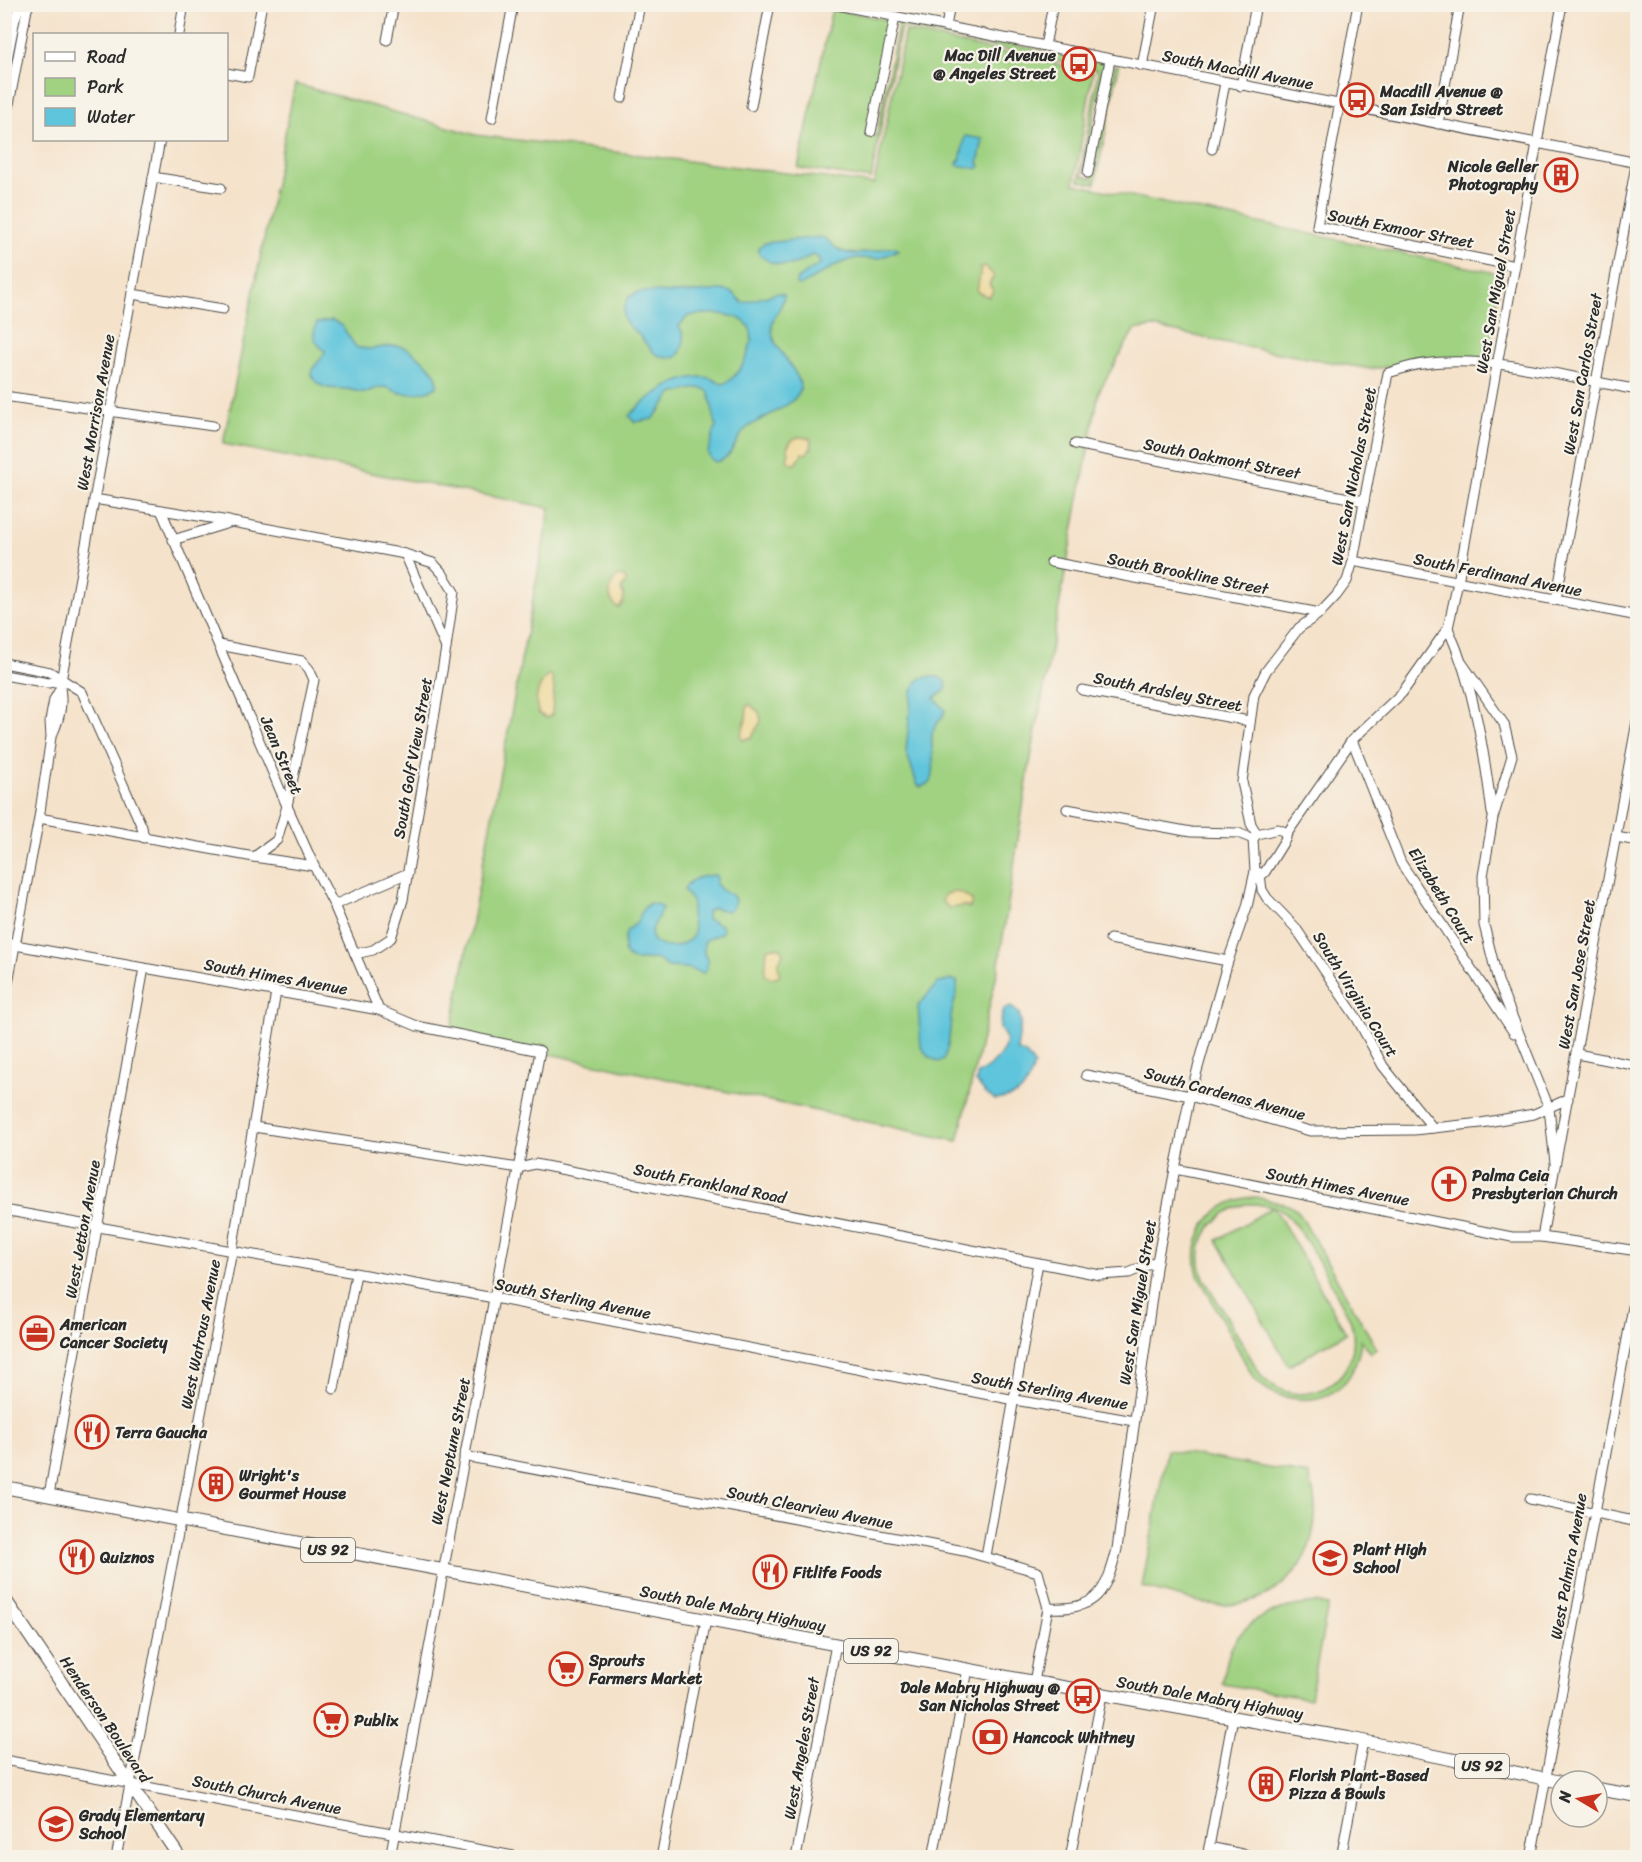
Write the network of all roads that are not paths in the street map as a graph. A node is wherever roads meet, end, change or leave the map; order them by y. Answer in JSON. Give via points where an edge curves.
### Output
{"nodes":[{"id":1,"x":20,"y":4,"type":"edge"},
{"id":2,"x":30,"y":4,"type":"edge"},
{"id":3,"x":184,"y":4,"type":"edge"},
{"id":4,"x":262,"y":4,"type":"edge"},
{"id":5,"x":394,"y":4,"type":"edge"},
{"id":6,"x":513,"y":4,"type":"edge"},
{"id":7,"x":640,"y":4,"type":"edge"},
{"id":8,"x":770,"y":4,"type":"edge"},
{"id":9,"x":832,"y":4,"type":"edge"},
{"id":10,"x":950,"y":4,"type":"edge"},
{"id":11,"x":1053,"y":4,"type":"edge"},
{"id":12,"x":1154,"y":4,"type":"edge"},
{"id":13,"x":1256,"y":4,"type":"edge"},
{"id":14,"x":1358,"y":4,"type":"edge"},
{"id":15,"x":1460,"y":4,"type":"edge"},
{"id":16,"x":1562,"y":4,"type":"edge"},
{"id":17,"x":848,"y":6,"type":"edge"},
{"id":18,"x":895,"y":17,"type":"junction"},
{"id":19,"x":946,"y":27,"type":"junction"},
{"id":20,"x":179,"y":33,"type":"edge"},
{"id":21,"x":387,"y":40,"type":"dead end"},
{"id":22,"x":1045,"y":46,"type":"junction"},
{"id":23,"x":1110,"y":60,"type":"junction"},
{"id":24,"x":1142,"y":66,"type":"junction"},
{"id":25,"x":228,"y":73,"type":"edge"},
{"id":26,"x":4,"y":75,"type":"edge"},
{"id":27,"x":1225,"y":83,"type":"junction"},
{"id":28,"x":1241,"y":86,"type":"junction"},
{"id":29,"x":622,"y":98,"type":"dead end"},
{"id":30,"x":1341,"y":105,"type":"junction"},
{"id":31,"x":751,"y":106,"type":"dead end"},
{"id":32,"x":492,"y":118,"type":"dead end"},
{"id":33,"x":1438,"y":124,"type":"junction"},
{"id":34,"x":4,"y":131,"type":"edge"},
{"id":35,"x":871,"y":132,"type":"dead end"},
{"id":36,"x":160,"y":141,"type":"edge"},
{"id":37,"x":1537,"y":143,"type":"junction"},
{"id":38,"x":1212,"y":149,"type":"dead end"},
{"id":39,"x":1637,"y":160,"type":"edge"},
{"id":40,"x":1088,"y":173,"type":"dead end"},
{"id":41,"x":153,"y":177,"type":"junction"},
{"id":42,"x":221,"y":188,"type":"dead end"},
{"id":43,"x":1515,"y":266,"type":"junction"},
{"id":44,"x":132,"y":294,"type":"junction"},
{"id":45,"x":223,"y":309,"type":"dead end"},
{"id":46,"x":1497,"y":364,"type":"junction"},
{"id":47,"x":1596,"y":382,"type":"junction"},
{"id":48,"x":1638,"y":390,"type":"edge"},
{"id":49,"x":4,"y":396,"type":"edge"},
{"id":50,"x":111,"y":410,"type":"junction"},
{"id":51,"x":213,"y":426,"type":"dead end"},
{"id":52,"x":1074,"y":444,"type":"dead end"},
{"id":53,"x":94,"y":499,"type":"junction"},
{"id":54,"x":1364,"y":501,"type":"junction"},
{"id":55,"x":161,"y":510,"type":"junction"},
{"id":56,"x":232,"y":522,"type":"junction"},
{"id":57,"x":173,"y":540,"type":"junction"},
{"id":58,"x":405,"y":554,"type":"junction"},
{"id":59,"x":1353,"y":561,"type":"junction"},
{"id":60,"x":1051,"y":562,"type":"dead end"},
{"id":61,"x":1458,"y":582,"type":"junction"},
{"id":62,"x":1556,"y":600,"type":"junction"},
{"id":63,"x":1320,"y":613,"type":"junction"},
{"id":64,"x":1638,"y":616,"type":"edge"},
{"id":65,"x":1448,"y":628,"type":"junction"},
{"id":66,"x":219,"y":645,"type":"junction"},
{"id":67,"x":446,"y":648,"type":"junction"},
{"id":68,"x":4,"y":663,"type":"edge"},
{"id":69,"x":1462,"y":663,"type":"junction"},
{"id":70,"x":4,"y":675,"type":"edge"},
{"id":71,"x":61,"y":685,"type":"junction"},
{"id":72,"x":1082,"y":690,"type":"dead end"},
{"id":73,"x":1638,"y":716,"type":"edge"},
{"id":74,"x":1249,"y":721,"type":"junction"},
{"id":75,"x":1352,"y":740,"type":"junction"},
{"id":76,"x":287,"y":806,"type":"junction"},
{"id":77,"x":1067,"y":809,"type":"dead end"},
{"id":78,"x":39,"y":818,"type":"junction"},
{"id":79,"x":1493,"y":818,"type":"junction"},
{"id":80,"x":1286,"y":835,"type":"junction"},
{"id":81,"x":1255,"y":836,"type":"junction"},
{"id":82,"x":1616,"y":837,"type":"junction"},
{"id":83,"x":144,"y":838,"type":"junction"},
{"id":84,"x":1638,"y":841,"type":"edge"},
{"id":85,"x":254,"y":857,"type":"junction"},
{"id":86,"x":314,"y":866,"type":"junction"},
{"id":87,"x":408,"y":873,"type":"junction"},
{"id":88,"x":1258,"y":873,"type":"junction"},
{"id":89,"x":334,"y":905,"type":"junction"},
{"id":90,"x":1110,"y":939,"type":"dead end"},
{"id":91,"x":4,"y":944,"type":"edge"},
{"id":92,"x":16,"y":946,"type":"junction"},
{"id":93,"x":355,"y":954,"type":"junction"},
{"id":94,"x":1228,"y":961,"type":"junction"},
{"id":95,"x":144,"y":968,"type":"junction"},
{"id":96,"x":1499,"y":984,"type":"junction"},
{"id":97,"x":276,"y":992,"type":"junction"},
{"id":98,"x":1490,"y":995,"type":"junction"},
{"id":99,"x":4,"y":1004,"type":"edge"},
{"id":100,"x":379,"y":1010,"type":"junction"},
{"id":101,"x":540,"y":1051,"type":"joint"},
{"id":102,"x":1526,"y":1051,"type":"junction"},
{"id":103,"x":1576,"y":1054,"type":"junction"},
{"id":104,"x":1638,"y":1066,"type":"edge"},
{"id":105,"x":1086,"y":1075,"type":"dead end"},
{"id":106,"x":1190,"y":1096,"type":"junction"},
{"id":107,"x":1568,"y":1099,"type":"junction"},
{"id":108,"x":1549,"y":1108,"type":"junction"},
{"id":109,"x":254,"y":1127,"type":"junction"},
{"id":110,"x":1433,"y":1128,"type":"junction"},
{"id":111,"x":1555,"y":1163,"type":"junction"},
{"id":112,"x":519,"y":1168,"type":"junction"},
{"id":113,"x":1175,"y":1169,"type":"junction"},
{"id":114,"x":4,"y":1210,"type":"edge"},
{"id":115,"x":97,"y":1227,"type":"junction"},
{"id":116,"x":1542,"y":1237,"type":"junction"},
{"id":117,"x":232,"y":1251,"type":"junction"},
{"id":118,"x":1638,"y":1251,"type":"edge"},
{"id":119,"x":1157,"y":1261,"type":"junction"},
{"id":120,"x":1038,"y":1263,"type":"junction"},
{"id":121,"x":356,"y":1274,"type":"junction"},
{"id":122,"x":1638,"y":1280,"type":"edge"},
{"id":123,"x":495,"y":1298,"type":"junction"},
{"id":124,"x":334,"y":1389,"type":"dead end"},
{"id":125,"x":1015,"y":1400,"type":"junction"},
{"id":126,"x":1134,"y":1421,"type":"junction"},
{"id":127,"x":464,"y":1456,"type":"junction"},
{"id":128,"x":4,"y":1487,"type":"edge"},
{"id":129,"x":49,"y":1495,"type":"junction"},
{"id":130,"x":1530,"y":1499,"type":"dead end"},
{"id":131,"x":1593,"y":1513,"type":"junction"},
{"id":132,"x":179,"y":1521,"type":"junction"},
{"id":133,"x":1638,"y":1522,"type":"edge"},
{"id":134,"x":986,"y":1556,"type":"junction"},
{"id":135,"x":442,"y":1570,"type":"junction"},
{"id":136,"x":4,"y":1598,"type":"edge"},
{"id":137,"x":1048,"y":1608,"type":"junction"},
{"id":138,"x":706,"y":1620,"type":"junction"},
{"id":139,"x":836,"y":1644,"type":"junction"},
{"id":140,"x":968,"y":1669,"type":"junction"},
{"id":141,"x":1034,"y":1682,"type":"junction"},
{"id":142,"x":1102,"y":1695,"type":"junction"},
{"id":143,"x":1233,"y":1717,"type":"junction"},
{"id":144,"x":1364,"y":1741,"type":"junction"},
{"id":145,"x":4,"y":1760,"type":"edge"},
{"id":146,"x":1545,"y":1779,"type":"junction"},
{"id":147,"x":1549,"y":1780,"type":"edge"},
{"id":148,"x":130,"y":1784,"type":"junction"},
{"id":149,"x":1609,"y":1791,"type":"edge"},
{"id":150,"x":1638,"y":1796,"type":"edge"},
{"id":151,"x":1638,"y":1832,"type":"edge"},
{"id":152,"x":394,"y":1833,"type":"junction"},
{"id":153,"x":1208,"y":1852,"type":"edge"},
{"id":154,"x":116,"y":1857,"type":"edge"},
{"id":155,"x":180,"y":1857,"type":"edge"},
{"id":156,"x":390,"y":1857,"type":"edge"},
{"id":157,"x":524,"y":1857,"type":"edge"},
{"id":158,"x":661,"y":1857,"type":"edge"},
{"id":159,"x":796,"y":1857,"type":"edge"},
{"id":160,"x":933,"y":1857,"type":"edge"},
{"id":161,"x":1070,"y":1857,"type":"edge"},
{"id":162,"x":1262,"y":1857,"type":"edge"},
{"id":163,"x":1341,"y":1857,"type":"edge"},
{"id":164,"x":1531,"y":1857,"type":"edge"},
{"id":165,"x":1633,"y":1857,"type":"edge"}],
"edges":[{"from":1,"to":26,"type":"street"},
{"from":2,"to":34,"type":"street"},
{"from":3,"to":20,"type":"street"},
{"from":4,"to":25,"type":"street","via":[[248,77]]},
{"from":5,"to":21,"type":"street"},
{"from":6,"to":32,"type":"street"},
{"from":7,"to":29,"type":"street"},
{"from":8,"to":31,"type":"street"},
{"from":9,"to":17,"type":"street","name":"South Macdill Avenue"},
{"from":10,"to":19,"type":"street"},
{"from":11,"to":22,"type":"street"},
{"from":12,"to":24,"type":"street"},
{"from":13,"to":28,"type":"street"},
{"from":14,"to":30,"type":"street"},
{"from":15,"to":33,"type":"street"},
{"from":16,"to":37,"type":"street","name":"West San Miguel Street"},
{"from":17,"to":18,"type":"street","name":"South Macdill Avenue"},
{"from":18,"to":19,"type":"street","name":"South Macdill Avenue"},
{"from":18,"to":35,"type":"street"},
{"from":19,"to":22,"type":"street","name":"South Macdill Avenue"},
{"from":22,"to":23,"type":"street","name":"South Macdill Avenue"},
{"from":23,"to":24,"type":"street","name":"South Macdill Avenue"},
{"from":23,"to":40,"type":"street"},
{"from":24,"to":27,"type":"street","name":"South Macdill Avenue"},
{"from":27,"to":28,"type":"street","name":"South Macdill Avenue"},
{"from":27,"to":38,"type":"street"},
{"from":28,"to":30,"type":"street","name":"South Macdill Avenue"},
{"from":30,"to":33,"type":"street","name":"South Macdill Avenue"},
{"from":30,"to":43,"type":"street","name":"South Exmoor Street","via":[[1317,226]]},
{"from":33,"to":37,"type":"street","name":"South Macdill Avenue"},
{"from":36,"to":41,"type":"street","name":"West Morrison Avenue"},
{"from":37,"to":39,"type":"street","name":"South Macdill Avenue"},
{"from":37,"to":43,"type":"street","name":"West San Miguel Street"},
{"from":39,"to":47,"type":"street","name":"West San Carlos Street"},
{"from":41,"to":42,"type":"street"},
{"from":41,"to":44,"type":"street","name":"West Morrison Avenue"},
{"from":43,"to":46,"type":"street","name":"West San Miguel Street"},
{"from":44,"to":45,"type":"street"},
{"from":44,"to":50,"type":"street","name":"West Morrison Avenue"},
{"from":46,"to":47,"type":"street"},
{"from":46,"to":54,"type":"street","name":"West San Nicholas Street","via":[[1422,364],[1388,373]]},
{"from":46,"to":61,"type":"street","name":"West San Miguel Street"},
{"from":47,"to":48,"type":"street"},
{"from":47,"to":62,"type":"street","name":"West San Carlos Street"},
{"from":49,"to":50,"type":"street"},
{"from":50,"to":51,"type":"street"},
{"from":50,"to":53,"type":"street","name":"West Morrison Avenue"},
{"from":52,"to":54,"type":"street","name":"South Oakmont Street"},
{"from":53,"to":55,"type":"street","name":"South Golf View Street"},
{"from":53,"to":71,"type":"street","name":"West Morrison Avenue"},
{"from":54,"to":59,"type":"street","name":"West San Nicholas Street"},
{"from":55,"to":56,"type":"street","name":"South Golf View Street"},
{"from":55,"to":57,"type":"street","name":"Jean Street"},
{"from":56,"to":57,"type":"street","name":"South Golf View Street"},
{"from":56,"to":58,"type":"street","name":"South Golf View Street"},
{"from":57,"to":66,"type":"street","name":"Jean Street"},
{"from":58,"to":67,"type":"street"},
{"from":58,"to":67,"type":"street","name":"South Golf View Street","via":[[433,563],[454,592]]},
{"from":59,"to":61,"type":"street","name":"South Ferdinand Avenue"},
{"from":59,"to":63,"type":"street","name":"West San Nicholas Street","via":[[1347,582]]},
{"from":60,"to":63,"type":"street","name":"South Brookline Street"},
{"from":61,"to":62,"type":"street","name":"South Ferdinand Avenue"},
{"from":61,"to":65,"type":"street","name":"West San Miguel Street"},
{"from":62,"to":64,"type":"street","name":"South Ferdinand Avenue"},
{"from":63,"to":74,"type":"street","name":"West San Nicholas Street","via":[[1299,628],[1266,672],[1254,695]]},
{"from":65,"to":69,"type":"street"},
{"from":65,"to":75,"type":"street","via":[[1402,693]]},
{"from":66,"to":76,"type":"street","name":"Jean Street"},
{"from":66,"to":76,"type":"street","via":[[302,662],[314,680]]},
{"from":67,"to":87,"type":"street","name":"South Golf View Street"},
{"from":68,"to":71,"type":"street","via":[[50,672]]},
{"from":69,"to":79,"type":"street","via":[[1479,722]]},
{"from":69,"to":79,"type":"street","via":[[1504,724],[1512,756]]},
{"from":70,"to":71,"type":"street"},
{"from":71,"to":78,"type":"street","name":"West Morrison Avenue","via":[[50,721]]},
{"from":71,"to":83,"type":"street","via":[[74,686],[82,692]]},
{"from":72,"to":74,"type":"street","name":"South Ardsley Street"},
{"from":73,"to":82,"type":"street","name":"West San Jose Street"},
{"from":74,"to":81,"type":"street","name":"West San Nicholas Street","via":[[1242,782]]},
{"from":75,"to":80,"type":"street"},
{"from":75,"to":98,"type":"street","name":"Elizabeth Court","via":[[1401,863]]},
{"from":76,"to":85,"type":"street","via":[[277,840]]},
{"from":76,"to":86,"type":"street","name":"Jean Street"},
{"from":77,"to":81,"type":"street","via":[[1191,832]]},
{"from":78,"to":83,"type":"street"},
{"from":78,"to":92,"type":"street","name":"West Morrison Avenue"},
{"from":79,"to":96,"type":"street","via":[[1483,876],[1484,925]]},
{"from":80,"to":81,"type":"street","via":[[1278,829]]},
{"from":80,"to":88,"type":"street","via":[[1265,872]]},
{"from":81,"to":88,"type":"street","name":"West San Nicholas Street"},
{"from":82,"to":84,"type":"street"},
{"from":82,"to":103,"type":"street","name":"West San Jose Street"},
{"from":83,"to":85,"type":"street"},
{"from":85,"to":86,"type":"street"},
{"from":86,"to":89,"type":"street","name":"Jean Street"},
{"from":87,"to":89,"type":"street"},
{"from":87,"to":93,"type":"street","name":"South Golf View Street","via":[[391,938],[374,950]]},
{"from":88,"to":94,"type":"street"},
{"from":88,"to":110,"type":"street","name":"South Virginia Court","via":[[1267,898],[1301,935],[1358,1020],[1383,1066]]},
{"from":89,"to":93,"type":"street","name":"Jean Street"},
{"from":90,"to":94,"type":"street"},
{"from":91,"to":92,"type":"street","name":"South Himes Avenue"},
{"from":92,"to":95,"type":"street","name":"South Himes Avenue"},
{"from":92,"to":99,"type":"street","name":"West Morrison Avenue"},
{"from":93,"to":100,"type":"street","name":"Jean Street"},
{"from":94,"to":106,"type":"street","name":"West San Miguel Street"},
{"from":95,"to":97,"type":"street","name":"South Himes Avenue"},
{"from":95,"to":115,"type":"street","name":"West Jetton Avenue"},
{"from":96,"to":98,"type":"street"},
{"from":96,"to":102,"type":"street"},
{"from":97,"to":100,"type":"street","name":"South Himes Avenue"},
{"from":97,"to":109,"type":"street","name":"West Watrous Avenue"},
{"from":98,"to":102,"type":"street","name":"Elizabeth Court"},
{"from":100,"to":101,"type":"street","name":"South Himes Avenue","via":[[417,1026]]},
{"from":101,"to":112,"type":"street","name":"West Neptune Street"},
{"from":102,"to":108,"type":"street"},
{"from":103,"to":104,"type":"street"},
{"from":103,"to":107,"type":"street","name":"West San Jose Street"},
{"from":105,"to":106,"type":"street","name":"South Cardenas Avenue"},
{"from":106,"to":110,"type":"street","name":"South Cardenas Avenue","via":[[1310,1131]]},
{"from":106,"to":113,"type":"street","name":"West San Miguel Street"},
{"from":107,"to":108,"type":"street","name":"South Cardenas Avenue"},
{"from":107,"to":111,"type":"street","name":"West San Jose Street"},
{"from":108,"to":110,"type":"street","name":"South Cardenas Avenue","via":[[1534,1114]]},
{"from":108,"to":111,"type":"street"},
{"from":109,"to":112,"type":"street","name":"South Frankland Road"},
{"from":109,"to":117,"type":"street","name":"West Watrous Avenue"},
{"from":111,"to":116,"type":"street","name":"West San Jose Street"},
{"from":112,"to":120,"type":"street","name":"South Frankland Road","via":[[535,1164]]},
{"from":112,"to":123,"type":"street","name":"West Neptune Street"},
{"from":113,"to":116,"type":"street","name":"South Himes Avenue","via":[[1512,1237]]},
{"from":113,"to":119,"type":"street","name":"West San Miguel Street"},
{"from":114,"to":115,"type":"street","name":"South Sterling Avenue"},
{"from":115,"to":117,"type":"street","name":"South Sterling Avenue"},
{"from":115,"to":129,"type":"street","name":"West Jetton Avenue"},
{"from":116,"to":118,"type":"street","name":"South Himes Avenue"},
{"from":117,"to":121,"type":"street","name":"South Sterling Avenue"},
{"from":117,"to":132,"type":"street","name":"West Watrous Avenue"},
{"from":119,"to":120,"type":"street","name":"South Frankland Road","via":[[1129,1273],[1100,1275]]},
{"from":119,"to":126,"type":"street","name":"West San Miguel Street"},
{"from":120,"to":125,"type":"street"},
{"from":121,"to":123,"type":"street","name":"South Sterling Avenue"},
{"from":121,"to":124,"type":"street"},
{"from":122,"to":131,"type":"street","name":"West Palmira Avenue"},
{"from":123,"to":125,"type":"street","name":"South Sterling Avenue"},
{"from":123,"to":127,"type":"street","name":"West Neptune Street"},
{"from":125,"to":126,"type":"street","name":"South Sterling Avenue"},
{"from":125,"to":134,"type":"street"},
{"from":126,"to":137,"type":"street","name":"West San Miguel Street","via":[[1110,1576],[1101,1592],[1087,1604]]},
{"from":127,"to":134,"type":"street","name":"South Clearview Avenue"},
{"from":127,"to":135,"type":"street","name":"West Neptune Street"},
{"from":128,"to":129,"type":"main road","name":"South Dale Mabry Highway","number":"US 92"},
{"from":129,"to":132,"type":"main road","name":"South Dale Mabry Highway","number":"US 92"},
{"from":130,"to":131,"type":"street"},
{"from":131,"to":133,"type":"street"},
{"from":131,"to":146,"type":"street","name":"West Palmira Avenue"},
{"from":132,"to":135,"type":"main road","name":"South Dale Mabry Highway","number":"US 92"},
{"from":132,"to":148,"type":"street","name":"West Watrous Avenue"},
{"from":134,"to":137,"type":"street","name":"South Clearview Avenue","via":[[1038,1572]]},
{"from":135,"to":138,"type":"main road","name":"South Dale Mabry Highway","number":"US 92"},
{"from":135,"to":152,"type":"street","name":"West Neptune Street"},
{"from":136,"to":148,"type":"main road","name":"Henderson Boulevard"},
{"from":137,"to":141,"type":"street","name":"South Clearview Avenue"},
{"from":138,"to":139,"type":"main road","name":"South Dale Mabry Highway","number":"US 92"},
{"from":138,"to":158,"type":"street"},
{"from":139,"to":140,"type":"main road","name":"South Dale Mabry Highway","number":"US 92"},
{"from":139,"to":159,"type":"street","name":"West Angeles Street"},
{"from":140,"to":141,"type":"main road","name":"South Dale Mabry Highway","number":"US 92"},
{"from":140,"to":160,"type":"street"},
{"from":141,"to":142,"type":"main road","name":"South Dale Mabry Highway","number":"US 92"},
{"from":142,"to":143,"type":"main road","name":"South Dale Mabry Highway","number":"US 92"},
{"from":142,"to":161,"type":"street"},
{"from":143,"to":144,"type":"main road","name":"South Dale Mabry Highway","number":"US 92"},
{"from":143,"to":153,"type":"street"},
{"from":144,"to":146,"type":"main road","name":"South Dale Mabry Highway","number":"US 92"},
{"from":144,"to":163,"type":"street"},
{"from":145,"to":148,"type":"street","name":"South Church Avenue"},
{"from":146,"to":147,"type":"main road","name":"South Dale Mabry Highway","number":"US 92"},
{"from":146,"to":164,"type":"street","name":"West Palmira Avenue"},
{"from":148,"to":152,"type":"street","name":"South Church Avenue"},
{"from":148,"to":154,"type":"street","name":"West Watrous Avenue"},
{"from":148,"to":155,"type":"main road","name":"Henderson Boulevard"},
{"from":149,"to":150,"type":"main road"},
{"from":151,"to":165,"type":"street"},
{"from":152,"to":156,"type":"street","name":"West Neptune Street"},
{"from":152,"to":157,"type":"street","name":"South Church Avenue"},
{"from":153,"to":162,"type":"street"}]}
